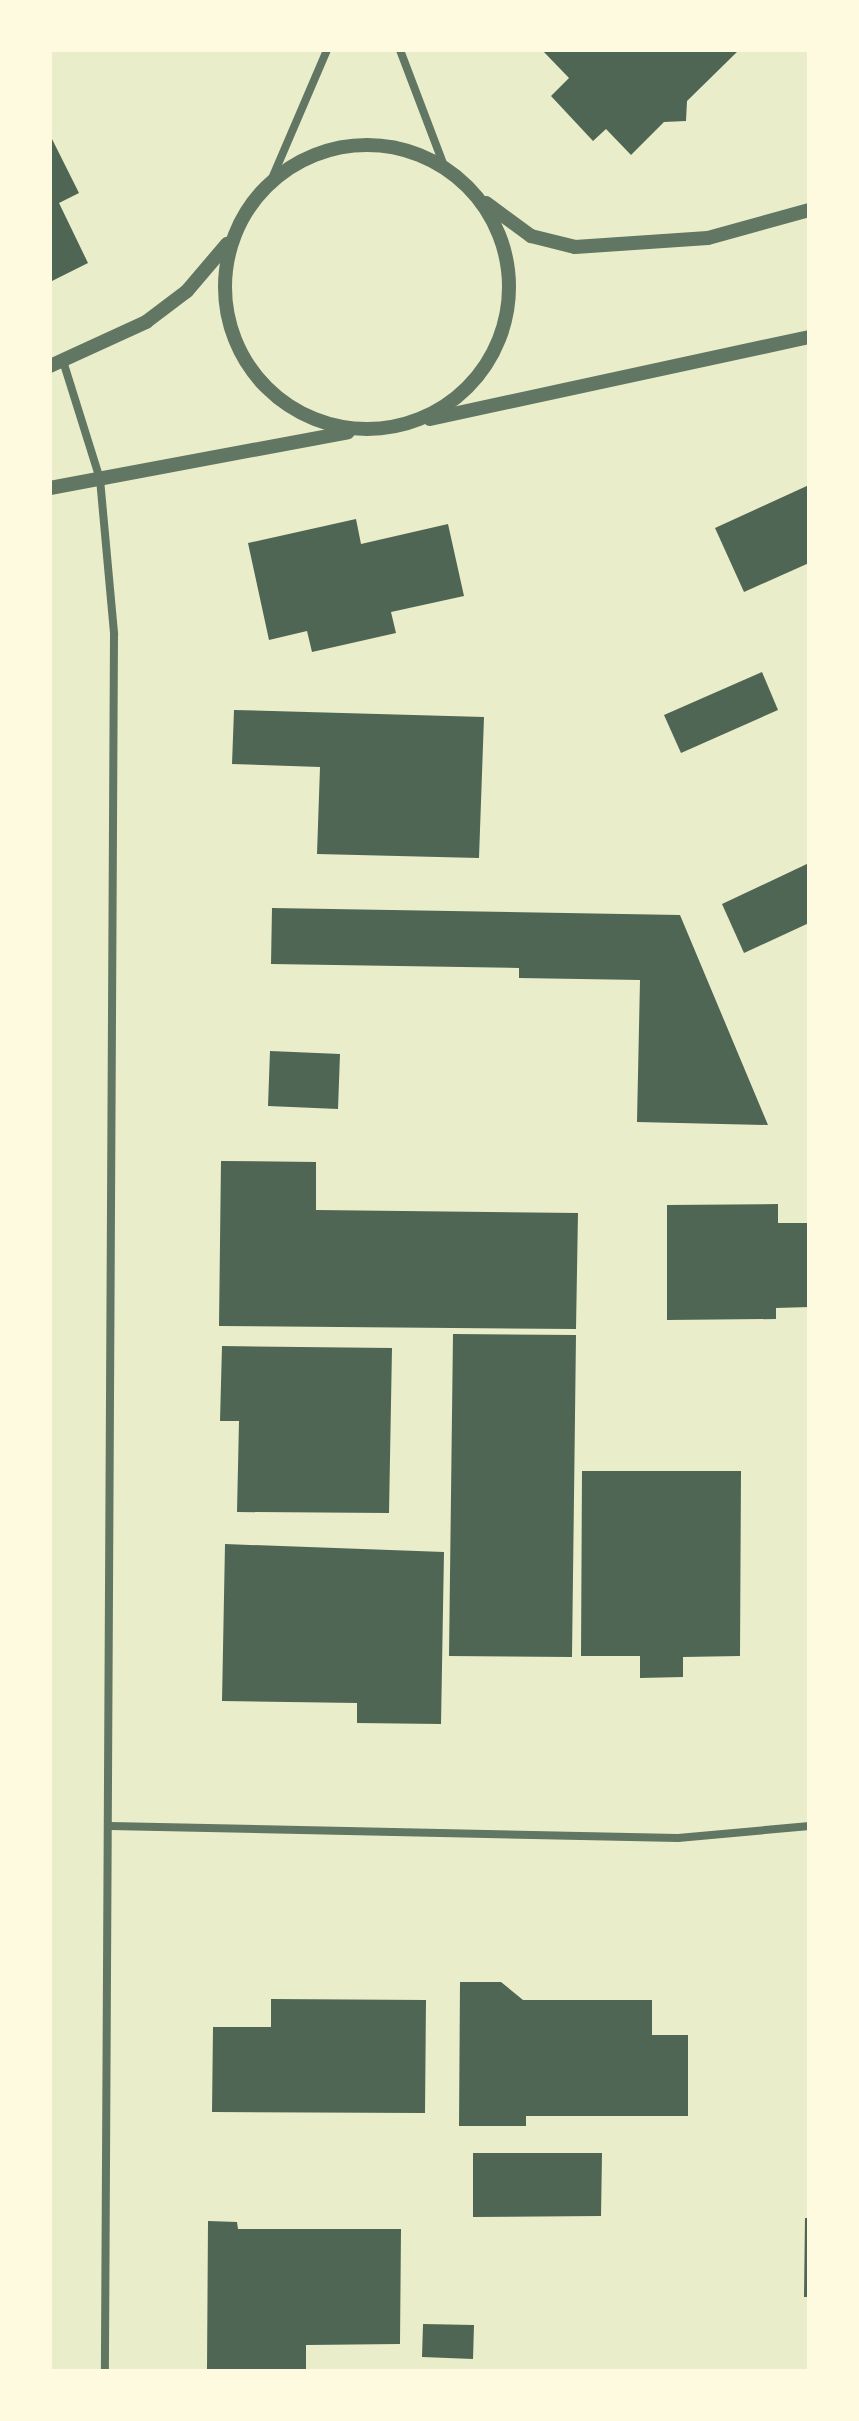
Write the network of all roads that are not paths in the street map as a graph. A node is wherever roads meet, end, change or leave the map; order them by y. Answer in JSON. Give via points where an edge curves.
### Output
{"nodes":[{"id":1,"x":327,"y":50,"type":"edge"},
{"id":2,"x":400,"y":50,"type":"edge"},
{"id":3,"x":444,"y":166,"type":"junction"},
{"id":4,"x":270,"y":183,"type":"junction"},
{"id":5,"x":479,"y":198,"type":"junction"},
{"id":6,"x":809,"y":210,"type":"edge"},
{"id":7,"x":233,"y":235,"type":"junction"},
{"id":8,"x":809,"y":337,"type":"edge"},
{"id":9,"x":57,"y":364,"type":"edge"},
{"id":10,"x":403,"y":426,"type":"junction"},
{"id":11,"x":356,"y":430,"type":"junction"},
{"id":12,"x":100,"y":479,"type":"junction"},
{"id":13,"x":50,"y":488,"type":"edge"},
{"id":14,"x":110,"y":1826,"type":"junction"},
{"id":15,"x":809,"y":1826,"type":"edge"},
{"id":16,"x":105,"y":2371,"type":"edge"}],
"edges":[{"from":1,"to":4,"type":"street"},
{"from":2,"to":3,"type":"street"},
{"from":3,"to":4,"type":"street","via":[[401,148],[354,145],[309,157]]},
{"from":3,"to":5,"type":"street"},
{"from":4,"to":7,"type":"street"},
{"from":5,"to":6,"type":"street","via":[[531,236],[575,247],[708,238]]},
{"from":5,"to":10,"type":"street","via":[[502,239],[509,285],[503,332],[480,374],[446,406]]},
{"from":7,"to":9,"type":"street","via":[[187,291],[146,322]]},
{"from":7,"to":11,"type":"street","via":[[224,279],[228,323],[246,364],[275,397],[313,420]]},
{"from":8,"to":10,"type":"street"},
{"from":9,"to":12,"type":"street"},
{"from":10,"to":11,"type":"street"},
{"from":11,"to":12,"type":"street"},
{"from":12,"to":13,"type":"street"},
{"from":12,"to":14,"type":"street","via":[[114,634]]},
{"from":14,"to":15,"type":"street","via":[[678,1838]]},
{"from":14,"to":16,"type":"street"}]}
